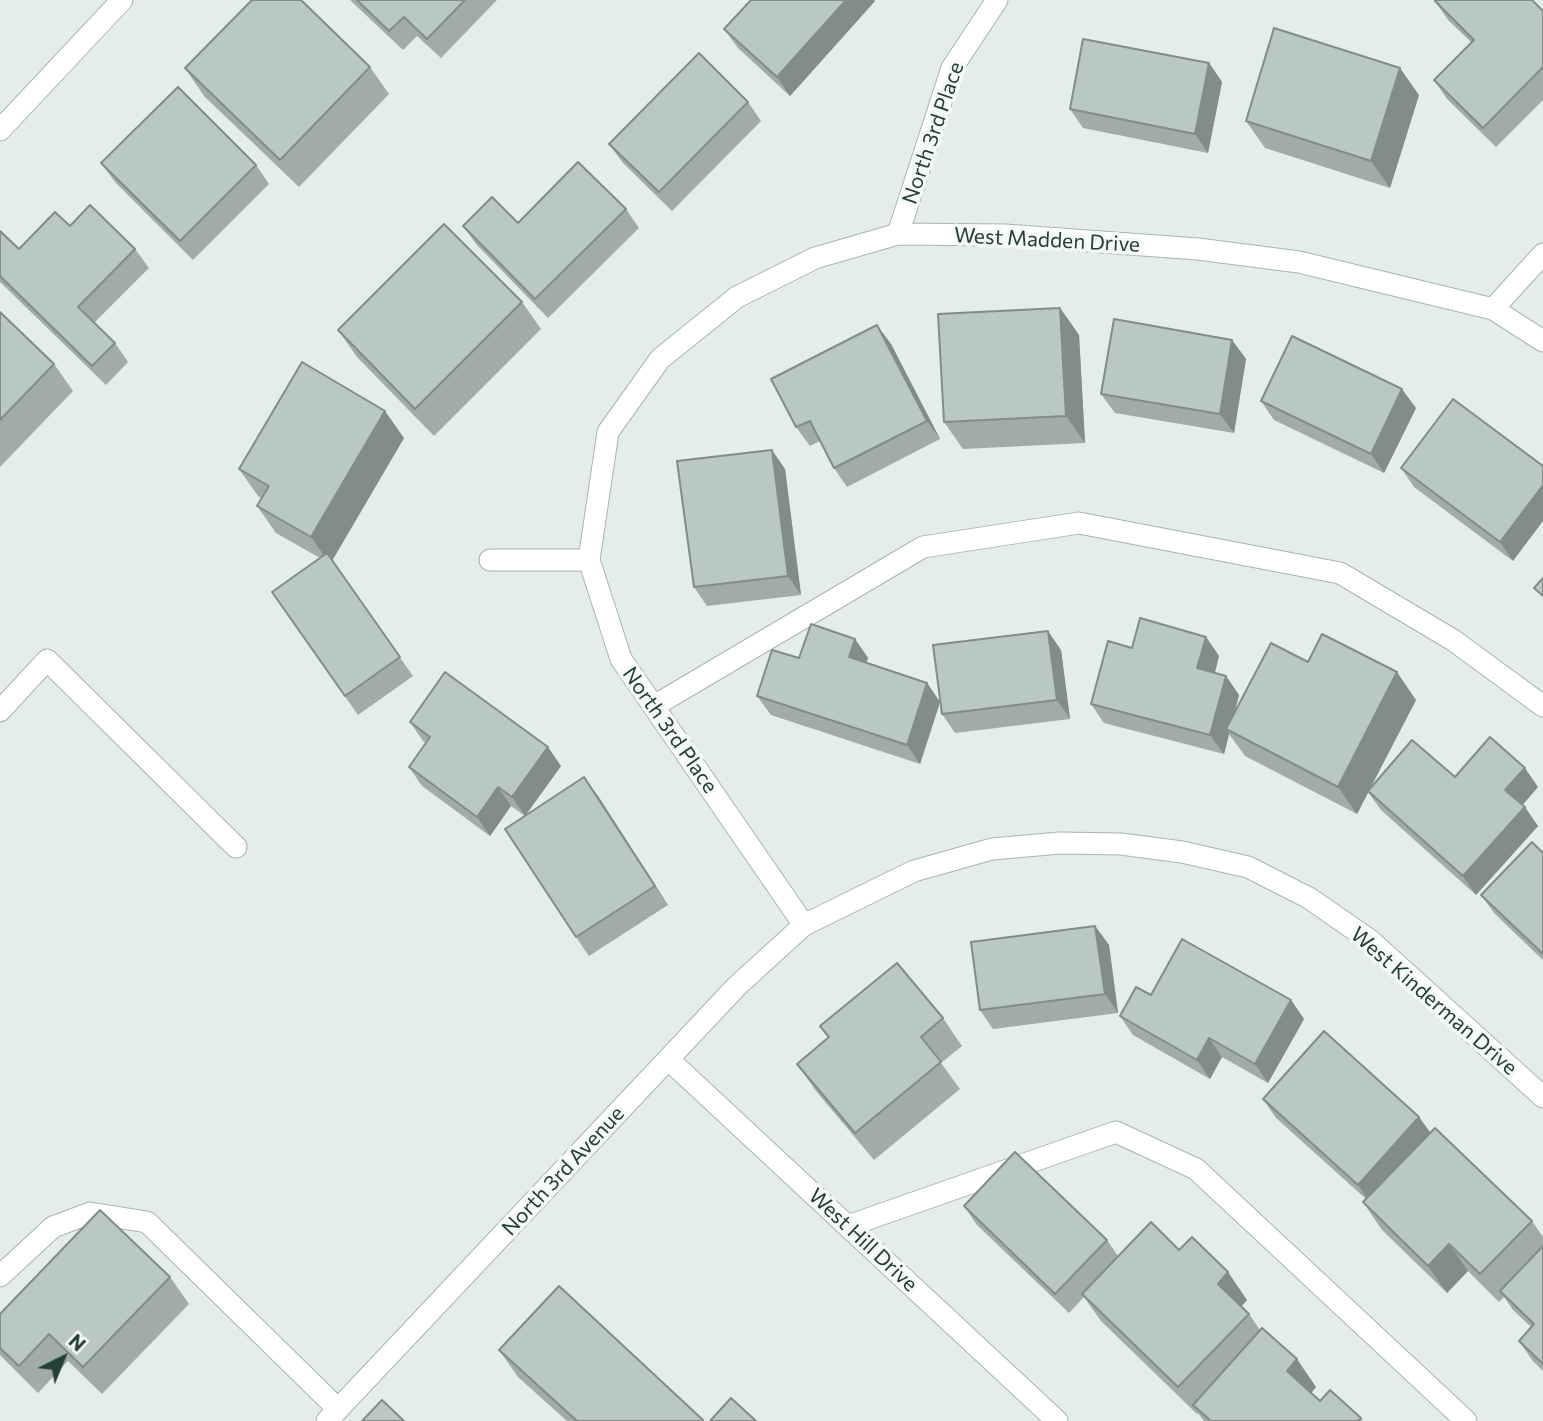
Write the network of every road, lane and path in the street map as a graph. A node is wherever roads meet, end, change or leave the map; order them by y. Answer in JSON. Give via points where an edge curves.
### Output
{"nodes":[{"id":1,"x":122,"y":0,"type":"edge"},
{"id":2,"x":997,"y":0,"type":"edge"},
{"id":3,"x":0,"y":130,"type":"edge"},
{"id":4,"x":898,"y":234,"type":"junction"},
{"id":5,"x":1543,"y":254,"type":"edge"},
{"id":6,"x":1493,"y":309,"type":"junction"},
{"id":7,"x":1543,"y":341,"type":"edge"},
{"id":8,"x":608,"y":432,"type":"joint"},
{"id":9,"x":490,"y":560,"type":"dead end"},
{"id":10,"x":589,"y":560,"type":"junction"},
{"id":11,"x":654,"y":706,"type":"junction"},
{"id":12,"x":1543,"y":706,"type":"edge"},
{"id":13,"x":0,"y":711,"type":"edge"},
{"id":14,"x":236,"y":847,"type":"dead end"},
{"id":15,"x":804,"y":925,"type":"junction"},
{"id":16,"x":668,"y":1059,"type":"junction"},
{"id":17,"x":1543,"y":1097,"type":"edge"},
{"id":18,"x":848,"y":1226,"type":"junction"},
{"id":19,"x":0,"y":1276,"type":"edge"},
{"id":20,"x":333,"y":1415,"type":"edge"},
{"id":21,"x":1057,"y":1421,"type":"edge"},
{"id":22,"x":1466,"y":1421,"type":"edge"}],
"edges":[{"from":1,"to":3,"type":"street"},
{"from":2,"to":4,"type":"street","name":"North 3rd Place","via":[[952,68]]},
{"from":4,"to":6,"type":"street","name":"West Madden Drive","via":[[1005,235],[1198,249],[1299,262]]},
{"from":4,"to":8,"type":"street","name":"West Madden Drive","via":[[815,258],[737,298],[660,359]]},
{"from":5,"to":6,"type":"street"},
{"from":6,"to":7,"type":"street","name":"West Madden Drive"},
{"from":8,"to":10,"type":"street","name":"North 3rd Place"},
{"from":9,"to":10,"type":"street"},
{"from":10,"to":11,"type":"street","name":"North 3rd Place","via":[[621,659]]},
{"from":11,"to":12,"type":"street","via":[[923,547],[1079,523],[1340,573],[1452,640]]},
{"from":11,"to":15,"type":"street","name":"North 3rd Place"},
{"from":13,"to":14,"type":"street","via":[[47,660]]},
{"from":15,"to":16,"type":"street","name":"North 3rd Avenue","via":[[737,986]]},
{"from":15,"to":17,"type":"street","name":"West Kinderman Drive","via":[[914,872],[992,849],[1121,844],[1248,867],[1308,898],[1371,941]]},
{"from":16,"to":18,"type":"street","name":"West Hill Drive"},
{"from":16,"to":20,"type":"street","name":"North 3rd Avenue"},
{"from":18,"to":21,"type":"street","name":"West Hill Drive"},
{"from":18,"to":22,"type":"street","via":[[1116,1132],[1196,1169]]},
{"from":19,"to":20,"type":"street","via":[[53,1227],[90,1213],[147,1222]]}]}
